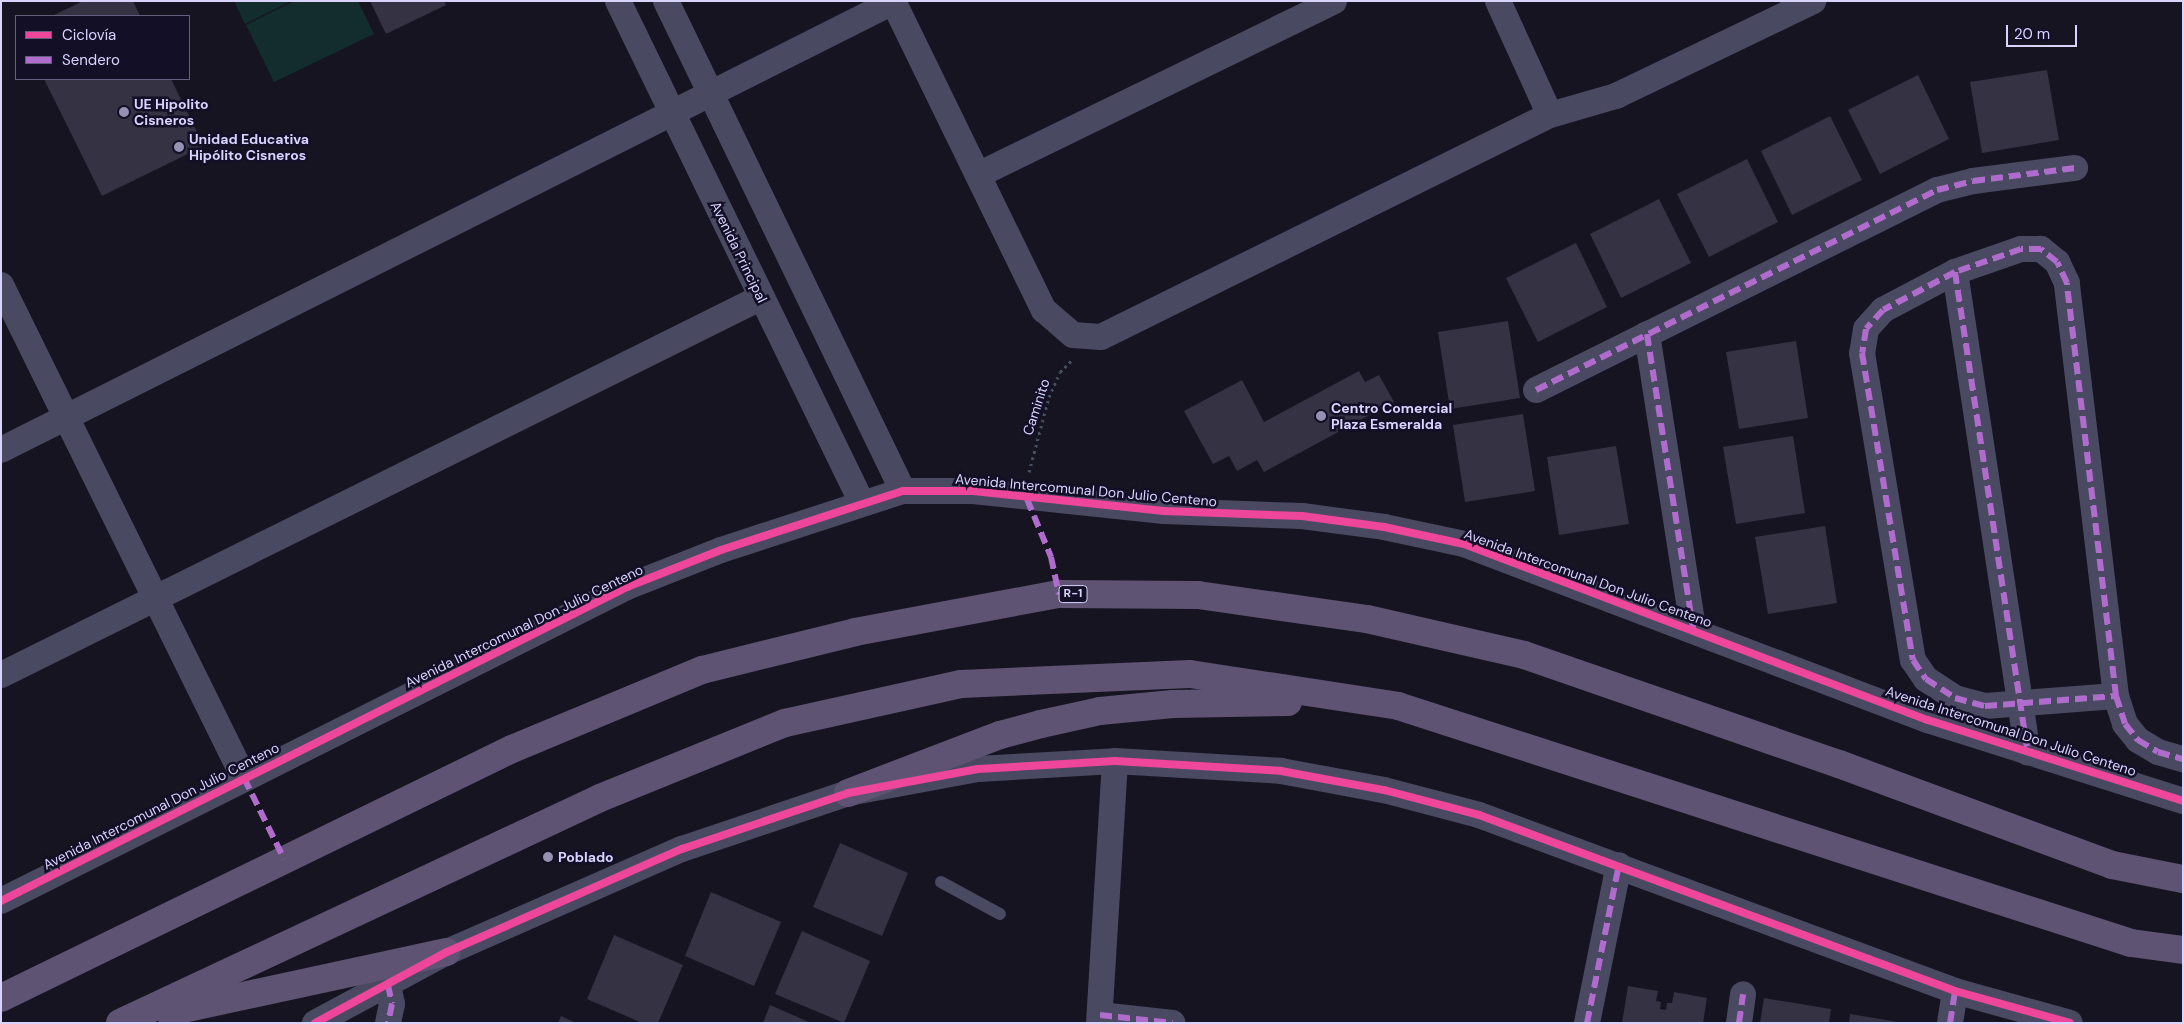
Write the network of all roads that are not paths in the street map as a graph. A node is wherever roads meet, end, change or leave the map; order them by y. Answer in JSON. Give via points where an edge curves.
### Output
{"nodes":[{"id":1,"x":618,"y":1,"type":"edge"},
{"id":2,"x":666,"y":1,"type":"edge"},
{"id":3,"x":894,"y":1,"type":"edge"},
{"id":4,"x":1334,"y":1,"type":"edge"},
{"id":5,"x":1498,"y":1,"type":"edge"},
{"id":6,"x":1813,"y":1,"type":"edge"},
{"id":7,"x":709,"y":92,"type":"junction"},
{"id":8,"x":673,"y":114,"type":"junction"},
{"id":9,"x":1550,"y":114,"type":"junction"},
{"id":10,"x":2075,"y":168,"type":"dead end"},
{"id":11,"x":978,"y":175,"type":"junction"},
{"id":12,"x":1955,"y":272,"type":"junction"},
{"id":13,"x":1,"y":285,"type":"edge"},
{"id":14,"x":760,"y":298,"type":"junction"},
{"id":15,"x":1647,"y":334,"type":"junction"},
{"id":16,"x":1536,"y":390,"type":"dead end"},
{"id":17,"x":66,"y":417,"type":"junction"},
{"id":18,"x":1,"y":450,"type":"edge"},
{"id":19,"x":903,"y":491,"type":"junction"},
{"id":20,"x":862,"y":503,"type":"junction"},
{"id":21,"x":154,"y":599,"type":"junction"},
{"id":22,"x":1693,"y":628,"type":"junction"},
{"id":23,"x":1,"y":674,"type":"edge"},
{"id":24,"x":2116,"y":696,"type":"junction"},
{"id":25,"x":1374,"y":702,"type":"junction"},
{"id":26,"x":2022,"y":704,"type":"junction"},
{"id":27,"x":2028,"y":752,"type":"junction"},
{"id":28,"x":2183,"y":759,"type":"edge"},
{"id":29,"x":1115,"y":761,"type":"junction"},
{"id":30,"x":244,"y":778,"type":"junction"},
{"id":31,"x":848,"y":793,"type":"junction"},
{"id":32,"x":2183,"y":801,"type":"edge"},
{"id":33,"x":1619,"y":864,"type":"junction"},
{"id":34,"x":2183,"y":879,"type":"edge"},
{"id":35,"x":941,"y":882,"type":"dead end"},
{"id":36,"x":1,"y":901,"type":"edge"},
{"id":37,"x":1000,"y":914,"type":"dead end"},
{"id":38,"x":2183,"y":950,"type":"edge"},
{"id":39,"x":447,"y":952,"type":"junction"},
{"id":40,"x":388,"y":985,"type":"junction"},
{"id":41,"x":1955,"y":991,"type":"junction"},
{"id":42,"x":1743,"y":994,"type":"dead end"},
{"id":43,"x":1,"y":998,"type":"edge"},
{"id":44,"x":1099,"y":1019,"type":"edge"},
{"id":45,"x":121,"y":1023,"type":"edge"},
{"id":46,"x":314,"y":1023,"type":"edge"},
{"id":47,"x":388,"y":1023,"type":"edge"},
{"id":48,"x":1173,"y":1023,"type":"edge"},
{"id":49,"x":1587,"y":1023,"type":"edge"},
{"id":50,"x":1739,"y":1023,"type":"edge"},
{"id":51,"x":1950,"y":1023,"type":"edge"},
{"id":52,"x":2070,"y":1023,"type":"edge"}],
"edges":[{"from":1,"to":8,"type":"street","name":"Avenida Principal"},
{"from":2,"to":7,"type":"street"},
{"from":3,"to":7,"type":"street"},
{"from":3,"to":11,"type":"street"},
{"from":4,"to":11,"type":"street"},
{"from":5,"to":9,"type":"street"},
{"from":6,"to":9,"type":"street","via":[[1616,96]]},
{"from":7,"to":8,"type":"street"},
{"from":7,"to":19,"type":"street"},
{"from":8,"to":14,"type":"street","name":"Avenida Principal"},
{"from":8,"to":17,"type":"street"},
{"from":9,"to":11,"type":"street","via":[[1101,338],[1073,335],[1044,310]]},
{"from":10,"to":15,"type":"street","via":[[1937,190]]},
{"from":12,"to":24,"type":"street","via":[[2020,249],[2041,249],[2057,262],[2067,283]]},
{"from":12,"to":26,"type":"street"},
{"from":12,"to":26,"type":"street","via":[[1883,310],[1866,329],[1862,353],[1913,660],[1926,679],[1955,698],[1985,706]]},
{"from":13,"to":17,"type":"street"},
{"from":14,"to":20,"type":"street","name":"Avenida Principal"},
{"from":14,"to":21,"type":"street"},
{"from":15,"to":16,"type":"street"},
{"from":15,"to":22,"type":"street"},
{"from":17,"to":18,"type":"street"},
{"from":17,"to":21,"type":"street"},
{"from":19,"to":20,"type":"street","name":"Avenida Intercomunal Don Julio Centeno"},
{"from":19,"to":22,"type":"street","name":"Avenida Intercomunal Don Julio Centeno","via":[[973,491],[1164,511],[1302,516],[1384,527],[1464,544]]},
{"from":20,"to":30,"type":"street","name":"Avenida Intercomunal Don Julio Centeno","via":[[720,550],[628,587]]},
{"from":21,"to":23,"type":"street"},
{"from":21,"to":30,"type":"street"},
{"from":22,"to":27,"type":"street","name":"Avenida Intercomunal Don Julio Centeno","via":[[1928,720]]},
{"from":24,"to":26,"type":"street"},
{"from":24,"to":28,"type":"street","via":[[2125,724],[2138,740],[2158,752]]},
{"from":25,"to":31,"type":"main road","via":[[1173,704],[1100,711],[1000,735]]},
{"from":25,"to":38,"type":"main road","via":[[1398,706],[1738,814],[2131,943]]},
{"from":25,"to":45,"type":"main road","via":[[1190,674],[961,684],[785,723],[600,798]]},
{"from":26,"to":27,"type":"street"},
{"from":27,"to":32,"type":"street","name":"Avenida Intercomunal Don Julio Centeno"},
{"from":29,"to":31,"type":"street","via":[[978,769]]},
{"from":29,"to":33,"type":"street","via":[[1281,770],[1384,790],[1479,815]]},
{"from":29,"to":44,"type":"street"},
{"from":30,"to":36,"type":"street","name":"Avenida Intercomunal Don Julio Centeno"},
{"from":31,"to":39,"type":"street","via":[[682,849]]},
{"from":33,"to":41,"type":"street"},
{"from":33,"to":49,"type":"street"},
{"from":34,"to":43,"type":"main road","number":"R-1","via":[[2112,865],[1840,764],[1524,655],[1367,619],[1198,595],[1059,594],[855,632],[702,670],[512,749]]},
{"from":35,"to":37,"type":"lane"},
{"from":39,"to":40,"type":"street"},
{"from":39,"to":45,"type":"main road"},
{"from":40,"to":46,"type":"street"},
{"from":40,"to":47,"type":"street","via":[[392,1004]]},
{"from":41,"to":51,"type":"street"},
{"from":41,"to":52,"type":"street"},
{"from":42,"to":50,"type":"street"},
{"from":44,"to":48,"type":"street"}]}
